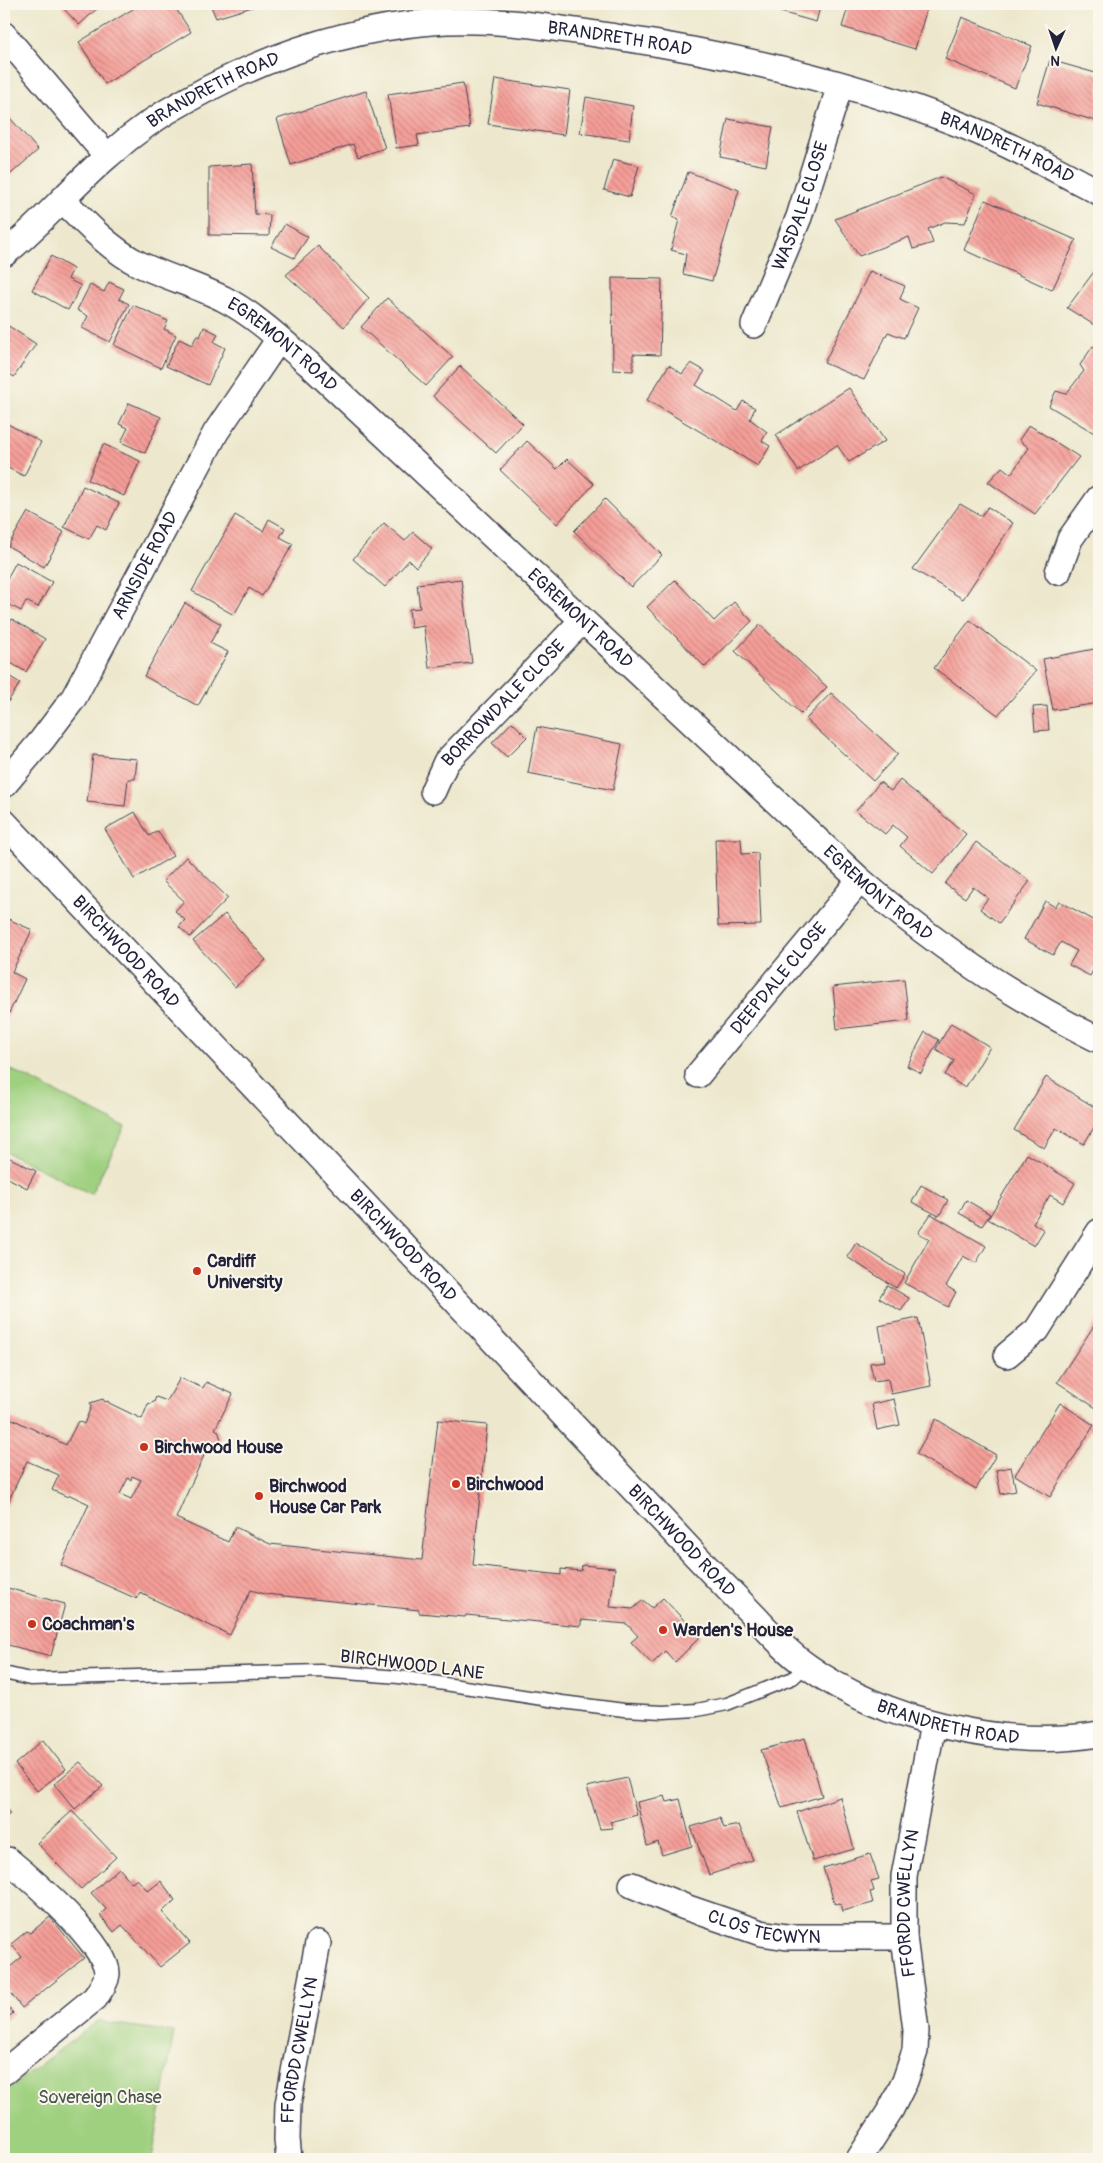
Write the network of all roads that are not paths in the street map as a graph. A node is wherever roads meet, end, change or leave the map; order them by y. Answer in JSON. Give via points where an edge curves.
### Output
{"nodes":[{"id":1,"x":4,"y":35,"type":"edge"},
{"id":2,"x":840,"y":85,"type":"junction"},
{"id":3,"x":107,"y":156,"type":"junction"},
{"id":4,"x":1099,"y":192,"type":"edge"},
{"id":5,"x":63,"y":200,"type":"junction"},
{"id":6,"x":4,"y":254,"type":"edge"},
{"id":7,"x":754,"y":325,"type":"dead end"},
{"id":8,"x":280,"y":339,"type":"junction"},
{"id":9,"x":1099,"y":498,"type":"edge"},
{"id":10,"x":1058,"y":572,"type":"dead end"},
{"id":11,"x":582,"y":621,"type":"junction"},
{"id":12,"x":4,"y":785,"type":"edge"},
{"id":13,"x":433,"y":791,"type":"dead end"},
{"id":14,"x":4,"y":822,"type":"edge"},
{"id":15,"x":860,"y":880,"type":"junction"},
{"id":16,"x":1099,"y":1040,"type":"edge"},
{"id":17,"x":698,"y":1075,"type":"dead end"},
{"id":18,"x":1099,"y":1232,"type":"edge"},
{"id":19,"x":1007,"y":1355,"type":"dead end"},
{"id":20,"x":806,"y":1666,"type":"junction"},
{"id":21,"x":4,"y":1673,"type":"edge"},
{"id":22,"x":933,"y":1724,"type":"junction"},
{"id":23,"x":1099,"y":1734,"type":"edge"},
{"id":24,"x":8,"y":1860,"type":"dead end"},
{"id":25,"x":632,"y":1885,"type":"dead end"},
{"id":26,"x":904,"y":1937,"type":"junction"},
{"id":27,"x":318,"y":1943,"type":"dead end"},
{"id":28,"x":4,"y":2072,"type":"edge"},
{"id":29,"x":289,"y":2159,"type":"edge"},
{"id":30,"x":859,"y":2159,"type":"edge"}],
"edges":[{"from":1,"to":3,"type":"street"},
{"from":2,"to":3,"type":"street","name":"BRANDRETH ROAD","via":[[724,56],[647,42],[518,24],[432,22],[361,33],[256,66],[185,101]]},
{"from":2,"to":4,"type":"street","name":"BRANDRETH ROAD","via":[[964,126]]},
{"from":2,"to":7,"type":"street","name":"WASDALE CLOSE","via":[[800,217]]},
{"from":3,"to":5,"type":"street","name":"BRANDRETH ROAD"},
{"from":5,"to":6,"type":"street","name":"BRANDRETH ROAD"},
{"from":5,"to":8,"type":"street","name":"EGREMONT ROAD","via":[[122,254],[225,299]]},
{"from":8,"to":11,"type":"street","name":"EGREMONT ROAD"},
{"from":8,"to":12,"type":"street","name":"ARNSIDE ROAD","via":[[216,432],[73,699]]},
{"from":9,"to":10,"type":"street","via":[[1070,539]]},
{"from":11,"to":13,"type":"street","name":"BORROWDALE CLOSE","via":[[446,762]]},
{"from":11,"to":15,"type":"street","name":"EGREMONT ROAD"},
{"from":14,"to":20,"type":"street","name":"BIRCHWOOD ROAD","via":[[684,1543]]},
{"from":15,"to":16,"type":"street","name":"EGREMONT ROAD","via":[[937,941],[1038,1007]]},
{"from":15,"to":17,"type":"street","name":"DEEPDALE CLOSE"},
{"from":18,"to":19,"type":"street","via":[[1037,1330]]},
{"from":20,"to":21,"type":"lane","name":"BIRCHWOOD LANE","via":[[793,1678],[727,1704],[663,1712],[562,1702],[399,1677],[320,1671],[30,1679]]},
{"from":20,"to":22,"type":"street","name":"BRANDRETH ROAD","via":[[857,1695]]},
{"from":22,"to":23,"type":"street","name":"BRANDRETH ROAD","via":[[999,1736],[1067,1738]]},
{"from":22,"to":26,"type":"street","name":"FFORDD CWELLYN","via":[[906,1868]]},
{"from":24,"to":28,"type":"street","via":[[44,1890],[101,1953],[107,1974],[95,1998]]},
{"from":25,"to":26,"type":"street","name":"CLOS TECWYN","via":[[761,1934]]},
{"from":26,"to":30,"type":"street","name":"FFORDD CWELLYN","via":[[916,2030],[915,2051],[891,2109]]},
{"from":27,"to":29,"type":"street","name":"FFORDD CWELLYN","via":[[288,2104]]}]}
